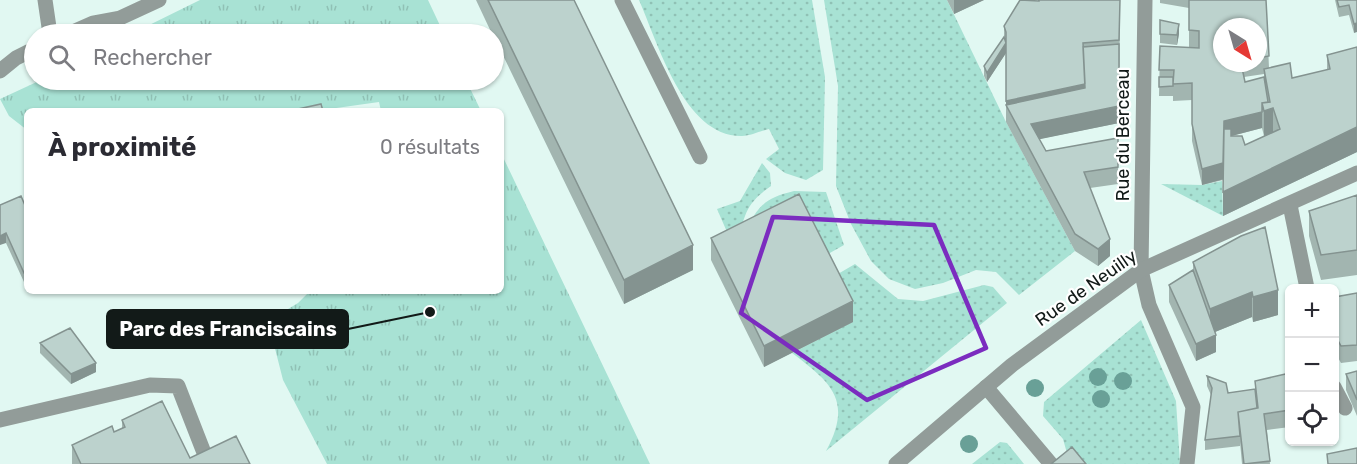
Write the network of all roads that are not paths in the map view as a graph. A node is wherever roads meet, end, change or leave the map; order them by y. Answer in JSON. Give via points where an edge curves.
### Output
{"nodes":[{"id":1,"x":45,"y":0,"type":"edge"},
{"id":2,"x":159,"y":0,"type":"edge"},
{"id":3,"x":622,"y":0,"type":"edge"},
{"id":4,"x":1145,"y":0,"type":"edge"},
{"id":5,"x":49,"y":24,"type":"edge"},
{"id":6,"x":91,"y":24,"type":"edge"},
{"id":7,"x":24,"y":54,"type":"edge"},
{"id":8,"x":0,"y":71,"type":"edge"},
{"id":9,"x":700,"y":157,"type":"dead end"},
{"id":10,"x":1357,"y":173,"type":"edge"},
{"id":11,"x":1290,"y":205,"type":"junction"},
{"id":12,"x":1141,"y":270,"type":"junction"},
{"id":13,"x":1306,"y":284,"type":"edge"},
{"id":14,"x":986,"y":387,"type":"junction"},
{"id":15,"x":1337,"y":392,"type":"edge"},
{"id":16,"x":1345,"y":408,"type":"dead end"},
{"id":17,"x":0,"y":420,"type":"edge"},
{"id":18,"x":208,"y":463,"type":"edge"},
{"id":19,"x":896,"y":464,"type":"edge"},
{"id":20,"x":1051,"y":464,"type":"edge"},
{"id":21,"x":1187,"y":464,"type":"edge"}],
"edges":[{"from":1,"to":5,"type":"street"},
{"from":2,"to":6,"type":"street","via":[[120,18]]},
{"from":3,"to":9,"type":"street"},
{"from":4,"to":12,"type":"street","name":"Rue du Berceau"},
{"from":7,"to":8,"type":"street"},
{"from":10,"to":11,"type":"street","name":"Rue de Neuilly"},
{"from":11,"to":12,"type":"street","name":"Rue de Neuilly"},
{"from":11,"to":13,"type":"street"},
{"from":12,"to":14,"type":"street","name":"Rue de Neuilly"},
{"from":12,"to":21,"type":"street","name":"Rue du Berceau","via":[[1149,304],[1193,407]]},
{"from":14,"to":19,"type":"street","name":"Rue de Neuilly"},
{"from":14,"to":20,"type":"street"},
{"from":15,"to":16,"type":"street"},
{"from":17,"to":18,"type":"street","via":[[150,385],[178,386]]}]}
